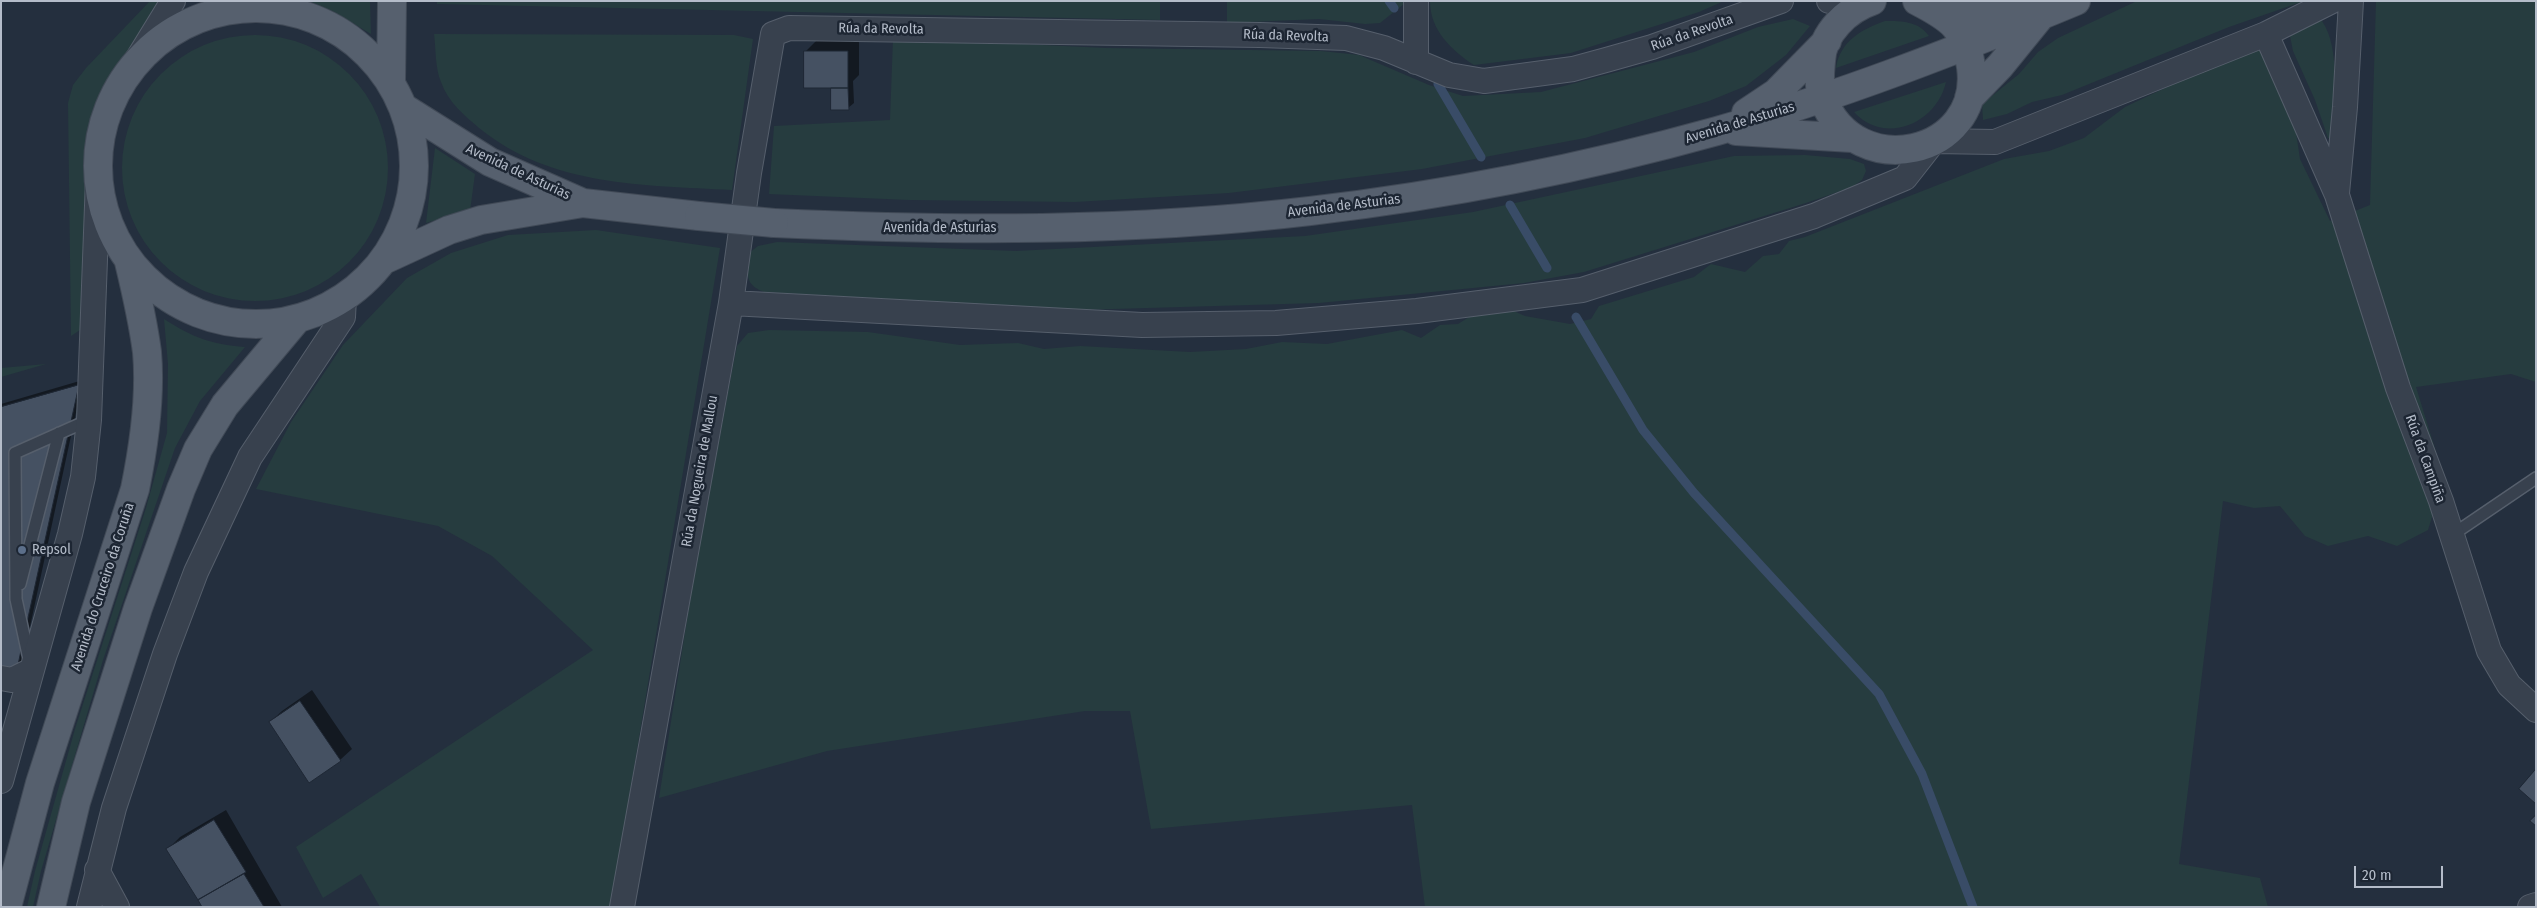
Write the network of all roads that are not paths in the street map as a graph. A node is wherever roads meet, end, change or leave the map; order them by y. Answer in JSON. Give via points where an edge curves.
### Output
{"nodes":[{"id":1,"x":173,"y":1,"type":"edge"},
{"id":2,"x":392,"y":1,"type":"edge"},
{"id":3,"x":1416,"y":1,"type":"edge"},
{"id":4,"x":1780,"y":1,"type":"edge"},
{"id":5,"x":1829,"y":1,"type":"edge"},
{"id":6,"x":1917,"y":1,"type":"edge"},
{"id":7,"x":2076,"y":1,"type":"edge"},
{"id":8,"x":2332,"y":1,"type":"edge"},
{"id":9,"x":2350,"y":1,"type":"edge"},
{"id":10,"x":1865,"y":3,"type":"edge"},
{"id":11,"x":211,"y":9,"type":"edge"},
{"id":12,"x":1946,"y":16,"type":"junction"},
{"id":13,"x":2041,"y":16,"type":"junction"},
{"id":14,"x":773,"y":34,"type":"joint"},
{"id":15,"x":2266,"y":34,"type":"junction"},
{"id":16,"x":1827,"y":41,"type":"junction"},
{"id":17,"x":1968,"y":47,"type":"junction"},
{"id":18,"x":1416,"y":62,"type":"junction"},
{"id":19,"x":130,"y":71,"type":"junction"},
{"id":20,"x":391,"y":83,"type":"junction"},
{"id":21,"x":1822,"y":98,"type":"junction"},
{"id":22,"x":1969,"y":98,"type":"junction"},
{"id":23,"x":404,"y":108,"type":"junction"},
{"id":24,"x":1720,"y":130,"type":"junction"},
{"id":25,"x":1852,"y":138,"type":"junction"},
{"id":26,"x":1934,"y":141,"type":"junction"},
{"id":27,"x":98,"y":179,"type":"junction"},
{"id":28,"x":2337,"y":195,"type":"junction"},
{"id":29,"x":583,"y":203,"type":"junction"},
{"id":30,"x":384,"y":260,"type":"junction"},
{"id":31,"x":129,"y":262,"type":"junction"},
{"id":32,"x":344,"y":297,"type":"junction"},
{"id":33,"x":731,"y":303,"type":"junction"},
{"id":34,"x":297,"y":318,"type":"junction"},
{"id":35,"x":89,"y":420,"type":"junction"},
{"id":36,"x":59,"y":433,"type":"junction"},
{"id":37,"x":2536,"y":478,"type":"edge"},
{"id":38,"x":2452,"y":535,"type":"junction"},
{"id":39,"x":16,"y":600,"type":"junction"},
{"id":40,"x":32,"y":670,"type":"junction"},
{"id":41,"x":1,"y":678,"type":"edge"},
{"id":42,"x":2536,"y":710,"type":"edge"},
{"id":43,"x":5,"y":749,"type":"edge"},
{"id":44,"x":1,"y":781,"type":"edge"},
{"id":45,"x":97,"y":870,"type":"junction"},
{"id":46,"x":2536,"y":905,"type":"edge"},
{"id":47,"x":7,"y":907,"type":"edge"},
{"id":48,"x":51,"y":907,"type":"edge"},
{"id":49,"x":89,"y":907,"type":"edge"},
{"id":50,"x":117,"y":907,"type":"edge"},
{"id":51,"x":622,"y":907,"type":"edge"},
{"id":52,"x":2530,"y":907,"type":"edge"}],
"edges":[{"from":1,"to":19,"type":"street"},
{"from":2,"to":20,"type":"main road"},
{"from":3,"to":18,"type":"street"},
{"from":4,"to":18,"type":"street","name":"Rúa da Revolta","via":[[1652,47],[1573,69],[1484,81],[1448,75]]},
{"from":5,"to":10,"type":"street"},
{"from":6,"to":12,"type":"main road"},
{"from":7,"to":13,"type":"main road","name":"Avenida de Asturias"},
{"from":8,"to":15,"type":"street"},
{"from":9,"to":28,"type":"street","name":"Rúa da Campiña"},
{"from":10,"to":16,"type":"main road","via":[[1836,26]]},
{"from":11,"to":19,"type":"main road","via":[[170,34]]},
{"from":11,"to":20,"type":"main road","via":[[259,8],[311,17],[359,46]]},
{"from":12,"to":13,"type":"main road"},
{"from":12,"to":17,"type":"main road"},
{"from":13,"to":17,"type":"main road","name":"Avenida de Asturias"},
{"from":13,"to":22,"type":"main road"},
{"from":14,"to":18,"type":"street","name":"Rúa da Revolta","via":[[789,28],[1346,38],[1384,48]]},
{"from":14,"to":33,"type":"street","name":"Rúa da Nogueira de Mallou"},
{"from":15,"to":26,"type":"street","via":[[1995,142]]},
{"from":15,"to":28,"type":"street","name":"Rúa da Campiña"},
{"from":16,"to":21,"type":"main road","via":[[1821,56]]},
{"from":16,"to":24,"type":"main road","via":[[1776,93]]},
{"from":17,"to":21,"type":"main road","name":"Avenida de Asturias"},
{"from":17,"to":22,"type":"main road","via":[[1972,79]]},
{"from":19,"to":27,"type":"main road","via":[[115,95],[102,132]]},
{"from":20,"to":23,"type":"main road"},
{"from":21,"to":24,"type":"main road","name":"Avenida de Asturias"},
{"from":21,"to":25,"type":"main road","via":[[1836,124]]},
{"from":22,"to":26,"type":"main road","via":[[1954,124]]},
{"from":23,"to":29,"type":"main road","name":"Avenida de Asturias","via":[[490,162]]},
{"from":23,"to":30,"type":"main road","via":[[412,137],[414,175],[405,221]]},
{"from":24,"to":25,"type":"main road"},
{"from":24,"to":29,"type":"main road","name":"Avenida de Asturias","bridge":true,"via":[[1525,177],[1412,197],[1309,211],[1127,225],[909,229],[774,223]]},
{"from":25,"to":26,"type":"main road","via":[[1876,149],[1900,151]]},
{"from":26,"to":33,"type":"street","via":[[1905,178],[1896,182],[1814,216],[1582,290],[1417,311],[1276,323],[1142,325]]},
{"from":27,"to":31,"type":"main road","via":[[111,230]]},
{"from":27,"to":35,"type":"street"},
{"from":28,"to":38,"type":"street","name":"Rúa da Campiña","via":[[2398,388]]},
{"from":29,"to":30,"type":"main road","name":"Avenida de Asturias","via":[[481,220],[449,230]]},
{"from":30,"to":32,"type":"main road"},
{"from":31,"to":34,"type":"main road","via":[[144,279],[198,313],[231,323],[259,325]]},
{"from":31,"to":47,"type":"main road","name":"Avenida do Cruceiro da Coruña","via":[[147,352],[142,456],[135,489],[40,783]]},
{"from":32,"to":34,"type":"main road","via":[[310,315]]},
{"from":32,"to":45,"type":"street","via":[[343,317],[250,457],[196,572],[165,654]]},
{"from":33,"to":51,"type":"street","name":"Rúa da Nogueira de Mallou"},
{"from":34,"to":48,"type":"main road","via":[[225,405],[198,449],[181,489],[138,608],[76,802]]},
{"from":35,"to":36,"type":"lane"},
{"from":35,"to":40,"type":"street","via":[[83,477]]},
{"from":36,"to":39,"type":"lane"},
{"from":36,"to":39,"type":"lane","via":[[15,453]]},
{"from":37,"to":38,"type":"lane"},
{"from":38,"to":42,"type":"street","name":"Rúa da Campiña","via":[[2489,651],[2509,684]]},
{"from":39,"to":40,"type":"lane"},
{"from":40,"to":41,"type":"street","via":[[12,680]]},
{"from":40,"to":43,"type":"street"},
{"from":43,"to":44,"type":"street"},
{"from":45,"to":49,"type":"street"},
{"from":45,"to":50,"type":"street"},
{"from":46,"to":52,"type":"street"}]}
